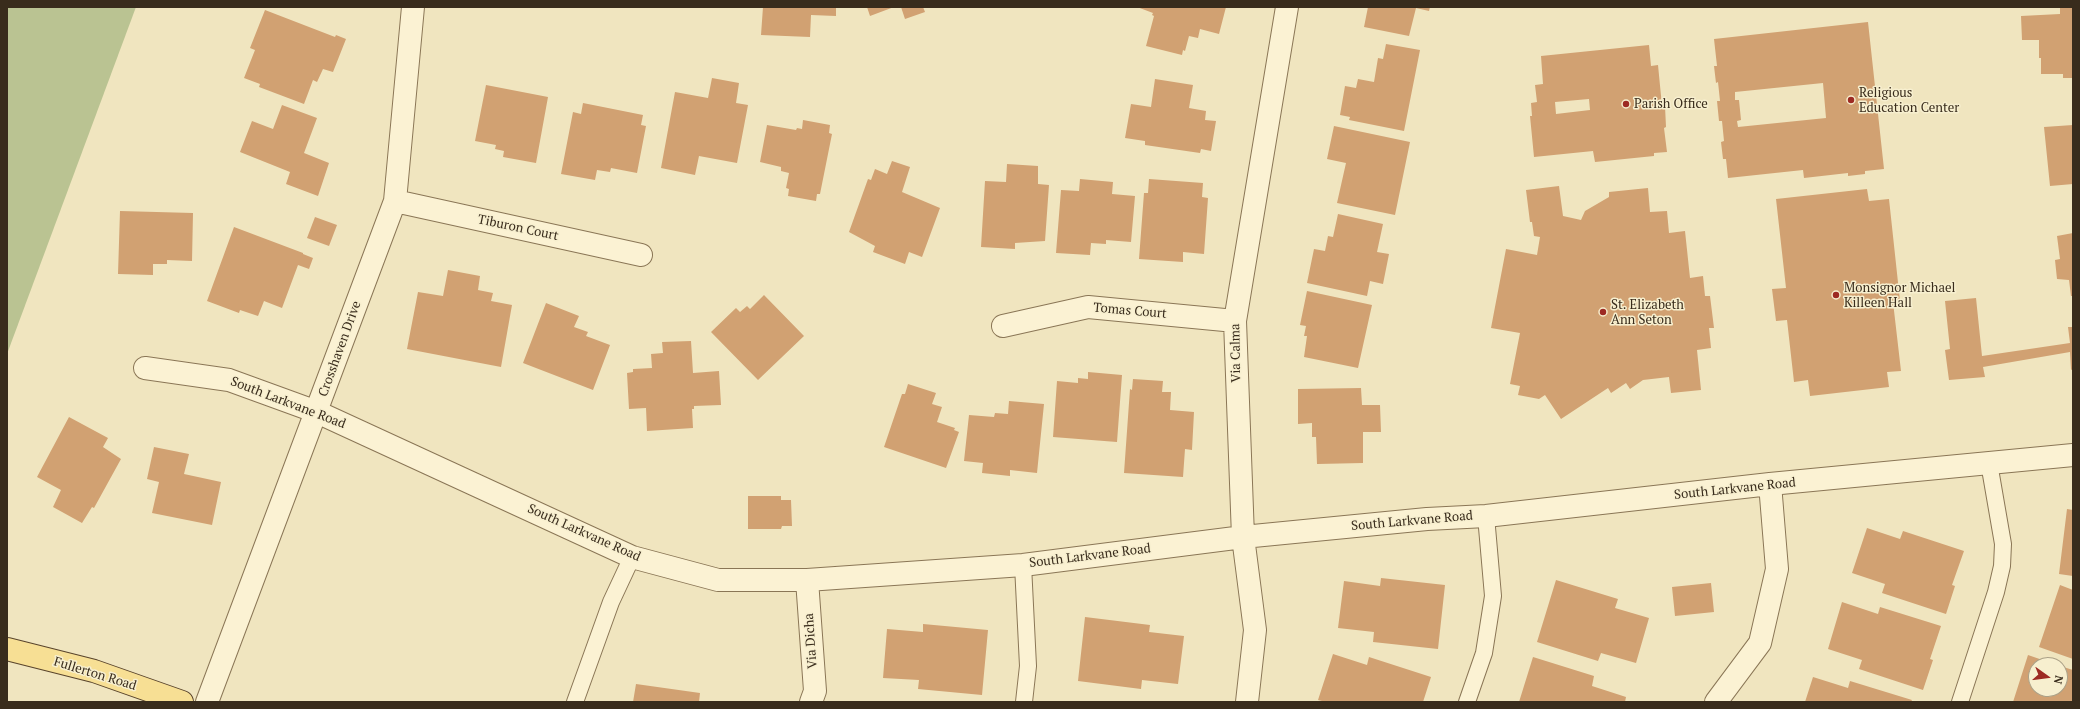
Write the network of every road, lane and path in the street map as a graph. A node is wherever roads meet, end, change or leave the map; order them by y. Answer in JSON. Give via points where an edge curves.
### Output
{"nodes":[{"id":1,"x":413,"y":7,"type":"edge"},
{"id":2,"x":1287,"y":7,"type":"edge"},
{"id":3,"x":395,"y":201,"type":"junction"},
{"id":4,"x":641,"y":255,"type":"dead end"},
{"id":5,"x":1235,"y":321,"type":"junction"},
{"id":6,"x":1003,"y":326,"type":"dead end"},
{"id":7,"x":145,"y":368,"type":"dead end"},
{"id":8,"x":317,"y":412,"type":"junction"},
{"id":9,"x":2073,"y":455,"type":"edge"},
{"id":10,"x":1988,"y":463,"type":"junction"},
{"id":11,"x":1770,"y":484,"type":"junction"},
{"id":12,"x":1486,"y":516,"type":"junction"},
{"id":13,"x":1243,"y":537,"type":"junction"},
{"id":14,"x":632,"y":557,"type":"junction"},
{"id":15,"x":1023,"y":565,"type":"junction"},
{"id":16,"x":806,"y":580,"type":"junction"},
{"id":17,"x":7,"y":649,"type":"edge"},
{"id":18,"x":182,"y":702,"type":"edge"},
{"id":19,"x":207,"y":702,"type":"edge"},
{"id":20,"x":575,"y":702,"type":"edge"},
{"id":21,"x":811,"y":702,"type":"edge"},
{"id":22,"x":1024,"y":702,"type":"edge"},
{"id":23,"x":1247,"y":702,"type":"edge"},
{"id":24,"x":1467,"y":702,"type":"edge"},
{"id":25,"x":1716,"y":702,"type":"edge"},
{"id":26,"x":1960,"y":702,"type":"edge"}],
"edges":[{"from":1,"to":3,"type":"street","name":"Crosshaven Drive"},
{"from":2,"to":5,"type":"street","name":"Via Calma"},
{"from":3,"to":4,"type":"street","name":"Tiburon Court"},
{"from":3,"to":8,"type":"street","name":"Crosshaven Drive"},
{"from":5,"to":6,"type":"street","name":"Tomas Court","via":[[1088,307]]},
{"from":5,"to":13,"type":"street","name":"Via Calma"},
{"from":7,"to":8,"type":"street","name":"South Larkvane Road","via":[[229,380]]},
{"from":8,"to":14,"type":"street","name":"South Larkvane Road"},
{"from":8,"to":19,"type":"street","name":"Crosshaven Drive"},
{"from":9,"to":10,"type":"street","name":"South Larkvane Road"},
{"from":10,"to":11,"type":"street","name":"South Larkvane Road"},
{"from":10,"to":26,"type":"lane","via":[[2003,544],[2002,566]]},
{"from":11,"to":12,"type":"street","name":"South Larkvane Road"},
{"from":11,"to":25,"type":"street","via":[[1777,568],[1760,643]]},
{"from":12,"to":13,"type":"street","name":"South Larkvane Road","via":[[1427,518]]},
{"from":12,"to":24,"type":"lane","via":[[1493,596],[1484,653]]},
{"from":13,"to":15,"type":"street","name":"South Larkvane Road"},
{"from":13,"to":23,"type":"street","name":"Via Calma","via":[[1255,630]]},
{"from":14,"to":16,"type":"street","name":"South Larkvane Road","via":[[718,580]]},
{"from":14,"to":20,"type":"lane","via":[[611,602]]},
{"from":15,"to":16,"type":"street","name":"South Larkvane Road"},
{"from":15,"to":22,"type":"lane","via":[[1028,666]]},
{"from":16,"to":21,"type":"street","name":"Via Dicha","via":[[815,691]]},
{"from":17,"to":18,"type":"main road","name":"Fullerton Road","via":[[94,671]]}]}
